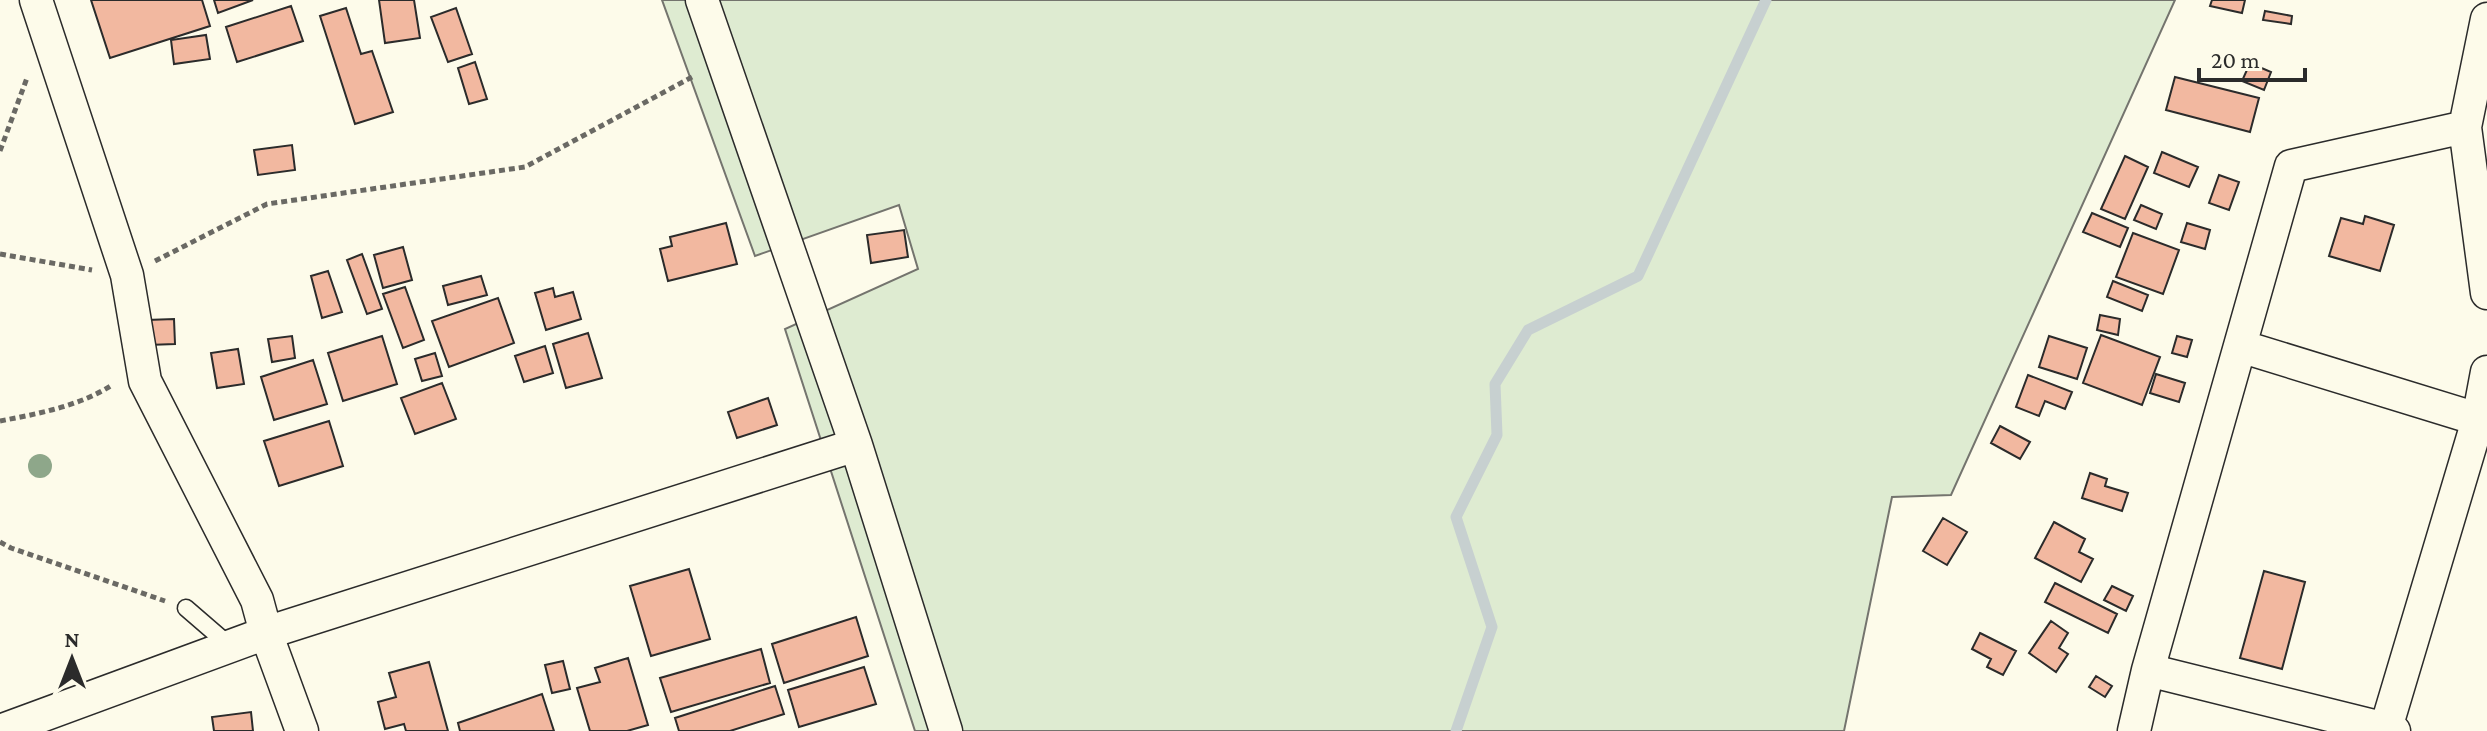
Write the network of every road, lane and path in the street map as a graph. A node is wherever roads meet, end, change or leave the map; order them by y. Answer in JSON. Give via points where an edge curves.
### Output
{"nodes":[{"id":1,"x":702,"y":0,"type":"edge"},
{"id":2,"x":40,"y":14,"type":"edge"},
{"id":3,"x":2487,"y":19,"type":"edge"},
{"id":4,"x":723,"y":61,"type":"junction"},
{"id":5,"x":2465,"y":127,"type":"junction"},
{"id":6,"x":0,"y":151,"type":"edge"},
{"id":7,"x":0,"y":254,"type":"edge"},
{"id":8,"x":127,"y":275,"type":"junction"},
{"id":9,"x":2487,"y":293,"type":"edge"},
{"id":10,"x":2240,"y":346,"type":"junction"},
{"id":11,"x":142,"y":364,"type":"junction"},
{"id":12,"x":2487,"y":372,"type":"edge"},
{"id":13,"x":0,"y":421,"type":"edge"},
{"id":14,"x":2482,"y":421,"type":"edge"},
{"id":15,"x":856,"y":445,"type":"junction"},
{"id":16,"x":0,"y":542,"type":"edge"},
{"id":17,"x":186,"y":608,"type":"joint"},
{"id":18,"x":266,"y":633,"type":"junction"},
{"id":19,"x":230,"y":646,"type":"junction"},
{"id":20,"x":2148,"y":670,"type":"junction"},
{"id":21,"x":2387,"y":730,"type":"edge"},
{"id":22,"x":0,"y":731,"type":"edge"},
{"id":23,"x":302,"y":731,"type":"edge"},
{"id":24,"x":946,"y":731,"type":"edge"},
{"id":25,"x":2134,"y":731,"type":"edge"}],
"edges":[{"from":1,"to":4,"type":"street"},
{"from":2,"to":6,"type":"path"},
{"from":2,"to":8,"type":"street"},
{"from":3,"to":5,"type":"street"},
{"from":4,"to":8,"type":"path","via":[[525,167],[267,204]]},
{"from":4,"to":15,"type":"street"},
{"from":5,"to":9,"type":"street"},
{"from":5,"to":10,"type":"street","via":[[2291,166]]},
{"from":7,"to":8,"type":"path"},
{"from":8,"to":11,"type":"street"},
{"from":10,"to":14,"type":"street"},
{"from":10,"to":20,"type":"street"},
{"from":11,"to":13,"type":"path","via":[[97,395]]},
{"from":11,"to":18,"type":"street","via":[[145,381],[257,600]]},
{"from":12,"to":14,"type":"street"},
{"from":14,"to":21,"type":"street"},
{"from":15,"to":18,"type":"street"},
{"from":15,"to":24,"type":"street"},
{"from":16,"to":17,"type":"path"},
{"from":17,"to":19,"type":"lane"},
{"from":18,"to":19,"type":"street"},
{"from":18,"to":23,"type":"street"},
{"from":19,"to":22,"type":"street"},
{"from":20,"to":21,"type":"street"},
{"from":20,"to":25,"type":"street"}]}
